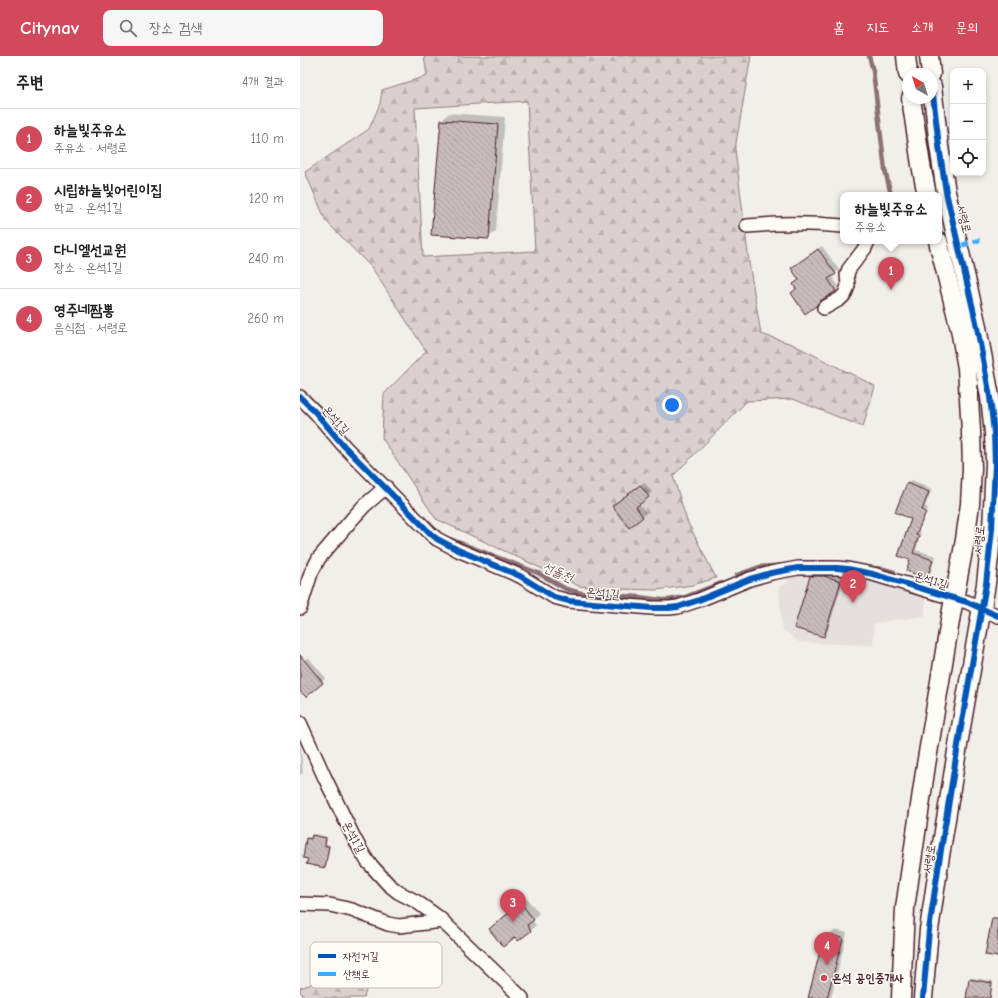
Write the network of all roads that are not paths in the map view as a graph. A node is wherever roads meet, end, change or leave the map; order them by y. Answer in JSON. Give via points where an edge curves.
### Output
{"nodes":[{"id":1,"x":906,"y":56,"type":"edge"},
{"id":2,"x":930,"y":56,"type":"edge"},
{"id":3,"x":907,"y":68,"type":"edge"},
{"id":4,"x":931,"y":68,"type":"edge"},
{"id":5,"x":912,"y":104,"type":"edge"},
{"id":6,"x":934,"y":104,"type":"edge"},
{"id":7,"x":926,"y":192,"type":"edge"},
{"id":8,"x":747,"y":226,"type":"dead end"},
{"id":9,"x":840,"y":226,"type":"edge"},
{"id":10,"x":867,"y":244,"type":"edge"},
{"id":11,"x":939,"y":244,"type":"edge"},
{"id":12,"x":824,"y":308,"type":"dead end"},
{"id":13,"x":300,"y":397,"type":"edge"},
{"id":14,"x":386,"y":487,"type":"junction"},
{"id":15,"x":966,"y":534,"type":"junction"},
{"id":16,"x":991,"y":536,"type":"junction"},
{"id":17,"x":976,"y":606,"type":"edge"},
{"id":18,"x":300,"y":608,"type":"edge"},
{"id":19,"x":938,"y":698,"type":"junction"},
{"id":20,"x":966,"y":701,"type":"junction"},
{"id":21,"x":300,"y":723,"type":"edge"},
{"id":22,"x":300,"y":904,"type":"edge"},
{"id":23,"x":443,"y":921,"type":"junction"},
{"id":24,"x":902,"y":972,"type":"junction"},
{"id":25,"x":522,"y":998,"type":"edge"},
{"id":26,"x":890,"y":998,"type":"edge"},
{"id":27,"x":901,"y":998,"type":"edge"},
{"id":28,"x":923,"y":998,"type":"edge"}],
"edges":[{"from":1,"to":3,"type":"street"},
{"from":2,"to":4,"type":"street"},
{"from":5,"to":7,"type":"street"},
{"from":6,"to":16,"type":"street","name":"서령로","via":[[946,192],[976,322],[990,397],[995,464]]},
{"from":8,"to":9,"type":"street"},
{"from":10,"to":12,"type":"street","via":[[849,269],[845,294]]},
{"from":11,"to":15,"type":"street","name":"서령로","via":[[960,329],[966,368],[972,469]]},
{"from":13,"to":14,"type":"street","name":"온석1길","via":[[344,446]]},
{"from":14,"to":17,"type":"street","name":"온석1길","via":[[437,539],[475,558],[510,571],[562,600],[652,608],[674,607],[699,600],[761,575],[788,570],[837,568],[873,574]]},
{"from":14,"to":18,"type":"street","via":[[356,515],[322,553],[311,573]]},
{"from":15,"to":16,"type":"street"},
{"from":15,"to":17,"type":"street","name":"서령로"},
{"from":16,"to":17,"type":"street","name":"서령로","via":[[986,584]]},
{"from":17,"to":19,"type":"street","name":"서령로"},
{"from":17,"to":20,"type":"street","name":"서령로"},
{"from":19,"to":20,"type":"street"},
{"from":19,"to":24,"type":"street","name":"서령로","via":[[904,908]]},
{"from":20,"to":28,"type":"street","name":"서령로","via":[[929,930]]},
{"from":21,"to":23,"type":"street","name":"온석1길","via":[[360,851],[393,888]]},
{"from":22,"to":23,"type":"street","via":[[344,908],[399,926]]},
{"from":23,"to":25,"type":"street","name":"온석1길"},
{"from":24,"to":26,"type":"street"},
{"from":24,"to":27,"type":"street","name":"서령로"}]}
